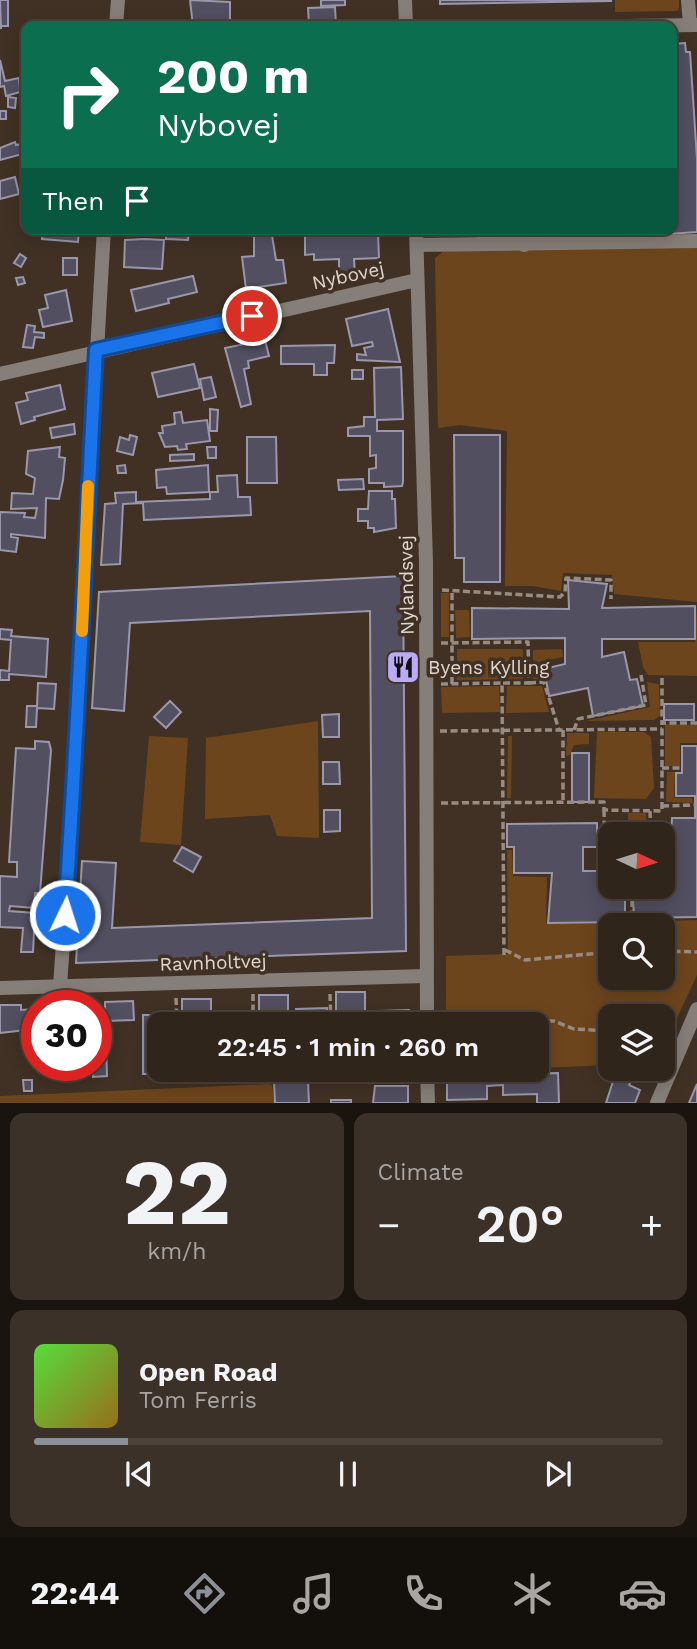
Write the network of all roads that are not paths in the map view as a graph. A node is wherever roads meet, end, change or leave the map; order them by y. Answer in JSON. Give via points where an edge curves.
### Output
{"nodes":[{"id":1,"x":118,"y":0,"type":"edge"},
{"id":2,"x":405,"y":0,"type":"edge"},
{"id":3,"x":688,"y":0,"type":"edge"},
{"id":4,"x":116,"y":21,"type":"edge"},
{"id":5,"x":406,"y":21,"type":"edge"},
{"id":6,"x":693,"y":25,"type":"edge"},
{"id":7,"x":104,"y":235,"type":"edge"},
{"id":8,"x":416,"y":235,"type":"edge"},
{"id":9,"x":523,"y":235,"type":"edge"},
{"id":10,"x":620,"y":236,"type":"edge"},
{"id":11,"x":697,"y":241,"type":"edge"},
{"id":12,"x":524,"y":245,"type":"junction"},
{"id":13,"x":417,"y":246,"type":"junction"},
{"id":14,"x":417,"y":280,"type":"junction"},
{"id":15,"x":96,"y":350,"type":"junction"},
{"id":16,"x":0,"y":373,"type":"edge"},
{"id":17,"x":426,"y":976,"type":"junction"},
{"id":18,"x":60,"y":986,"type":"junction"},
{"id":19,"x":0,"y":988,"type":"edge"},
{"id":20,"x":697,"y":1009,"type":"edge"},
{"id":21,"x":427,"y":1012,"type":"edge"},
{"id":22,"x":427,"y":1082,"type":"edge"},
{"id":23,"x":428,"y":1103,"type":"edge"},
{"id":24,"x":657,"y":1103,"type":"edge"}],
"edges":[{"from":1,"to":4,"type":"street"},
{"from":2,"to":5,"type":"street"},
{"from":3,"to":6,"type":"street"},
{"from":7,"to":15,"type":"street"},
{"from":8,"to":13,"type":"street","name":"Nylandsvej"},
{"from":9,"to":12,"type":"street"},
{"from":10,"to":11,"type":"street"},
{"from":10,"to":12,"type":"street"},
{"from":12,"to":13,"type":"street"},
{"from":13,"to":14,"type":"street","name":"Nylandsvej"},
{"from":14,"to":15,"type":"street","name":"Nybovej"},
{"from":14,"to":17,"type":"street","name":"Nylandsvej","via":[[426,590]]},
{"from":15,"to":16,"type":"street","name":"Nybovej"},
{"from":15,"to":18,"type":"street","via":[[79,721]]},
{"from":17,"to":18,"type":"street","name":"Ravnholtvej"},
{"from":17,"to":21,"type":"street","name":"Nylandsvej"},
{"from":18,"to":19,"type":"street","name":"Ravnholtvej"},
{"from":20,"to":24,"type":"street"},
{"from":22,"to":23,"type":"street"}]}
